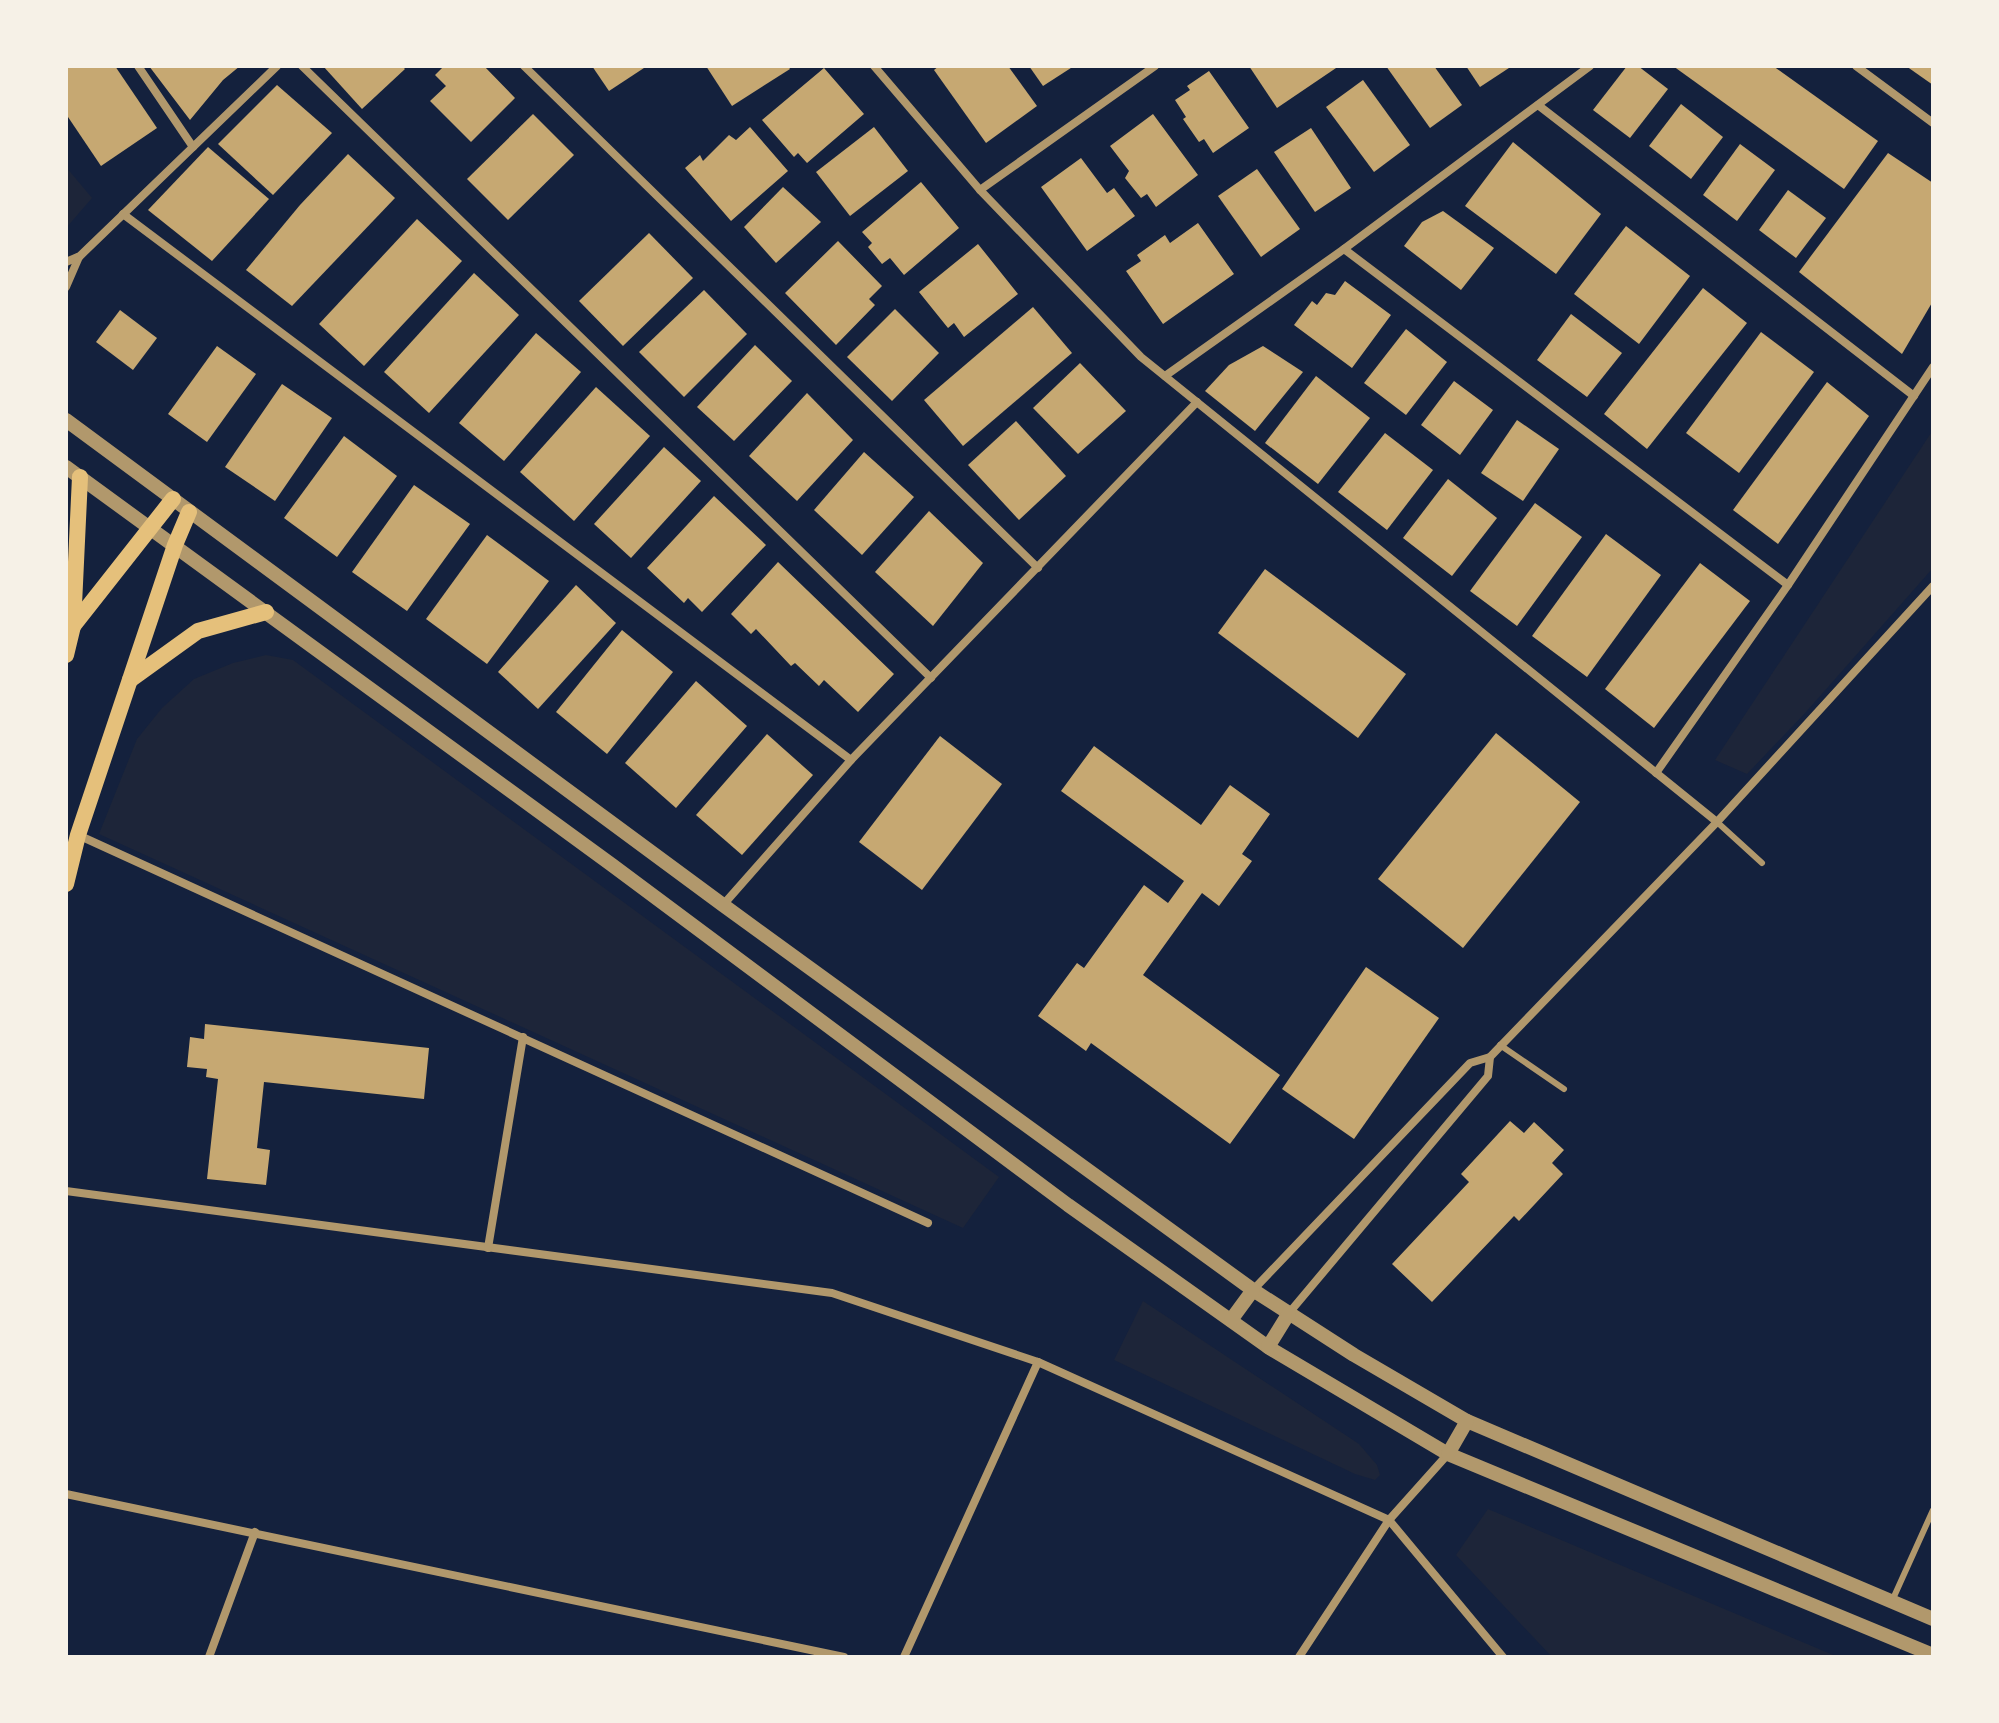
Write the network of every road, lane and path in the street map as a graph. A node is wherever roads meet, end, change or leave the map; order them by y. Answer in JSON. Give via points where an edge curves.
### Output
{"nodes":[{"id":1,"x":138,"y":66,"type":"edge"},
{"id":2,"x":277,"y":66,"type":"edge"},
{"id":3,"x":302,"y":66,"type":"edge"},
{"id":4,"x":524,"y":66,"type":"edge"},
{"id":5,"x":874,"y":66,"type":"edge"},
{"id":6,"x":1155,"y":66,"type":"edge"},
{"id":7,"x":1590,"y":66,"type":"edge"},
{"id":8,"x":1856,"y":66,"type":"edge"},
{"id":9,"x":1538,"y":105,"type":"junction"},
{"id":10,"x":1933,"y":123,"type":"edge"},
{"id":11,"x":193,"y":147,"type":"junction"},
{"id":12,"x":980,"y":190,"type":"junction"},
{"id":13,"x":123,"y":214,"type":"junction"},
{"id":14,"x":1344,"y":249,"type":"junction"},
{"id":15,"x":80,"y":256,"type":"junction"},
{"id":16,"x":66,"y":262,"type":"edge"},
{"id":17,"x":66,"y":287,"type":"edge"},
{"id":18,"x":1933,"y":367,"type":"edge"},
{"id":19,"x":1165,"y":376,"type":"junction"},
{"id":20,"x":1914,"y":396,"type":"junction"},
{"id":21,"x":1197,"y":402,"type":"junction"},
{"id":22,"x":66,"y":420,"type":"edge"},
{"id":23,"x":73,"y":472,"type":"edge"},
{"id":24,"x":173,"y":499,"type":"junction"},
{"id":25,"x":189,"y":512,"type":"junction"},
{"id":26,"x":151,"y":528,"type":"junction"},
{"id":27,"x":175,"y":545,"type":"junction"},
{"id":28,"x":1038,"y":568,"type":"junction"},
{"id":29,"x":1788,"y":585,"type":"junction"},
{"id":30,"x":1933,"y":586,"type":"edge"},
{"id":31,"x":266,"y":612,"type":"junction"},
{"id":32,"x":73,"y":626,"type":"junction"},
{"id":33,"x":66,"y":655,"type":"edge"},
{"id":34,"x":931,"y":678,"type":"junction"},
{"id":35,"x":130,"y":680,"type":"junction"},
{"id":36,"x":851,"y":760,"type":"junction"},
{"id":37,"x":1656,"y":773,"type":"junction"},
{"id":38,"x":1717,"y":822,"type":"junction"},
{"id":39,"x":78,"y":835,"type":"junction"},
{"id":40,"x":1762,"y":863,"type":"dead end"},
{"id":41,"x":66,"y":884,"type":"edge"},
{"id":42,"x":723,"y":905,"type":"junction"},
{"id":43,"x":523,"y":1037,"type":"junction"},
{"id":44,"x":1500,"y":1045,"type":"junction"},
{"id":45,"x":1490,"y":1057,"type":"junction"},
{"id":46,"x":1564,"y":1089,"type":"dead end"},
{"id":47,"x":66,"y":1191,"type":"edge"},
{"id":48,"x":928,"y":1223,"type":"dead end"},
{"id":49,"x":488,"y":1248,"type":"junction"},
{"id":50,"x":1253,"y":1290,"type":"junction"},
{"id":51,"x":1289,"y":1313,"type":"junction"},
{"id":52,"x":1231,"y":1320,"type":"junction"},
{"id":53,"x":1268,"y":1347,"type":"junction"},
{"id":54,"x":1038,"y":1362,"type":"junction"},
{"id":55,"x":1467,"y":1421,"type":"junction"},
{"id":56,"x":1448,"y":1454,"type":"junction"},
{"id":57,"x":66,"y":1494,"type":"edge"},
{"id":58,"x":1933,"y":1510,"type":"edge"},
{"id":59,"x":1389,"y":1520,"type":"junction"},
{"id":60,"x":255,"y":1532,"type":"junction"},
{"id":61,"x":1892,"y":1602,"type":"junction"},
{"id":62,"x":1933,"y":1619,"type":"edge"},
{"id":63,"x":1933,"y":1655,"type":"edge"},
{"id":64,"x":209,"y":1657,"type":"edge"},
{"id":65,"x":844,"y":1657,"type":"edge"},
{"id":66,"x":904,"y":1657,"type":"edge"},
{"id":67,"x":1299,"y":1657,"type":"edge"},
{"id":68,"x":1503,"y":1657,"type":"edge"}],
"edges":[{"from":1,"to":11,"type":"street"},
{"from":2,"to":11,"type":"street"},
{"from":3,"to":34,"type":"street"},
{"from":4,"to":28,"type":"street"},
{"from":5,"to":12,"type":"street"},
{"from":6,"to":12,"type":"street"},
{"from":7,"to":9,"type":"street"},
{"from":8,"to":10,"type":"street"},
{"from":9,"to":14,"type":"street"},
{"from":9,"to":20,"type":"street"},
{"from":11,"to":13,"type":"street"},
{"from":12,"to":19,"type":"street"},
{"from":13,"to":15,"type":"street"},
{"from":13,"to":36,"type":"street"},
{"from":14,"to":19,"type":"street"},
{"from":14,"to":29,"type":"street"},
{"from":15,"to":16,"type":"street"},
{"from":15,"to":17,"type":"street"},
{"from":18,"to":20,"type":"street"},
{"from":19,"to":21,"type":"street"},
{"from":20,"to":29,"type":"street"},
{"from":21,"to":28,"type":"street"},
{"from":21,"to":37,"type":"street"},
{"from":22,"to":24,"type":"street"},
{"from":23,"to":26,"type":"street"},
{"from":23,"to":32,"type":"main road"},
{"from":24,"to":25,"type":"street"},
{"from":24,"to":26,"type":"main road"},
{"from":25,"to":27,"type":"main road"},
{"from":25,"to":42,"type":"street"},
{"from":26,"to":27,"type":"street"},
{"from":26,"to":32,"type":"main road"},
{"from":27,"to":31,"type":"street"},
{"from":27,"to":35,"type":"main road"},
{"from":28,"to":34,"type":"street"},
{"from":29,"to":37,"type":"street"},
{"from":30,"to":38,"type":"street"},
{"from":31,"to":35,"type":"main road","via":[[198,631]]},
{"from":31,"to":52,"type":"street"},
{"from":32,"to":33,"type":"main road"},
{"from":34,"to":36,"type":"street"},
{"from":35,"to":39,"type":"main road"},
{"from":36,"to":42,"type":"street"},
{"from":37,"to":38,"type":"street"},
{"from":38,"to":40,"type":"lane"},
{"from":38,"to":44,"type":"street"},
{"from":39,"to":41,"type":"main road"},
{"from":39,"to":43,"type":"street"},
{"from":42,"to":50,"type":"street"},
{"from":43,"to":48,"type":"street"},
{"from":43,"to":49,"type":"street"},
{"from":44,"to":45,"type":"street"},
{"from":44,"to":46,"type":"lane"},
{"from":45,"to":50,"type":"street","via":[[1470,1063]]},
{"from":45,"to":51,"type":"street","via":[[1488,1076]]},
{"from":47,"to":49,"type":"street"},
{"from":49,"to":54,"type":"street","via":[[832,1293]]},
{"from":50,"to":51,"type":"street"},
{"from":50,"to":52,"type":"street"},
{"from":51,"to":53,"type":"street"},
{"from":51,"to":55,"type":"street"},
{"from":52,"to":53,"type":"street"},
{"from":53,"to":56,"type":"street"},
{"from":54,"to":59,"type":"street"},
{"from":54,"to":66,"type":"street"},
{"from":55,"to":56,"type":"street"},
{"from":55,"to":61,"type":"street"},
{"from":56,"to":59,"type":"street"},
{"from":56,"to":63,"type":"street"},
{"from":57,"to":60,"type":"street"},
{"from":58,"to":61,"type":"lane"},
{"from":59,"to":67,"type":"street"},
{"from":59,"to":68,"type":"street"},
{"from":60,"to":64,"type":"street"},
{"from":60,"to":65,"type":"street"},
{"from":61,"to":62,"type":"street"}]}
